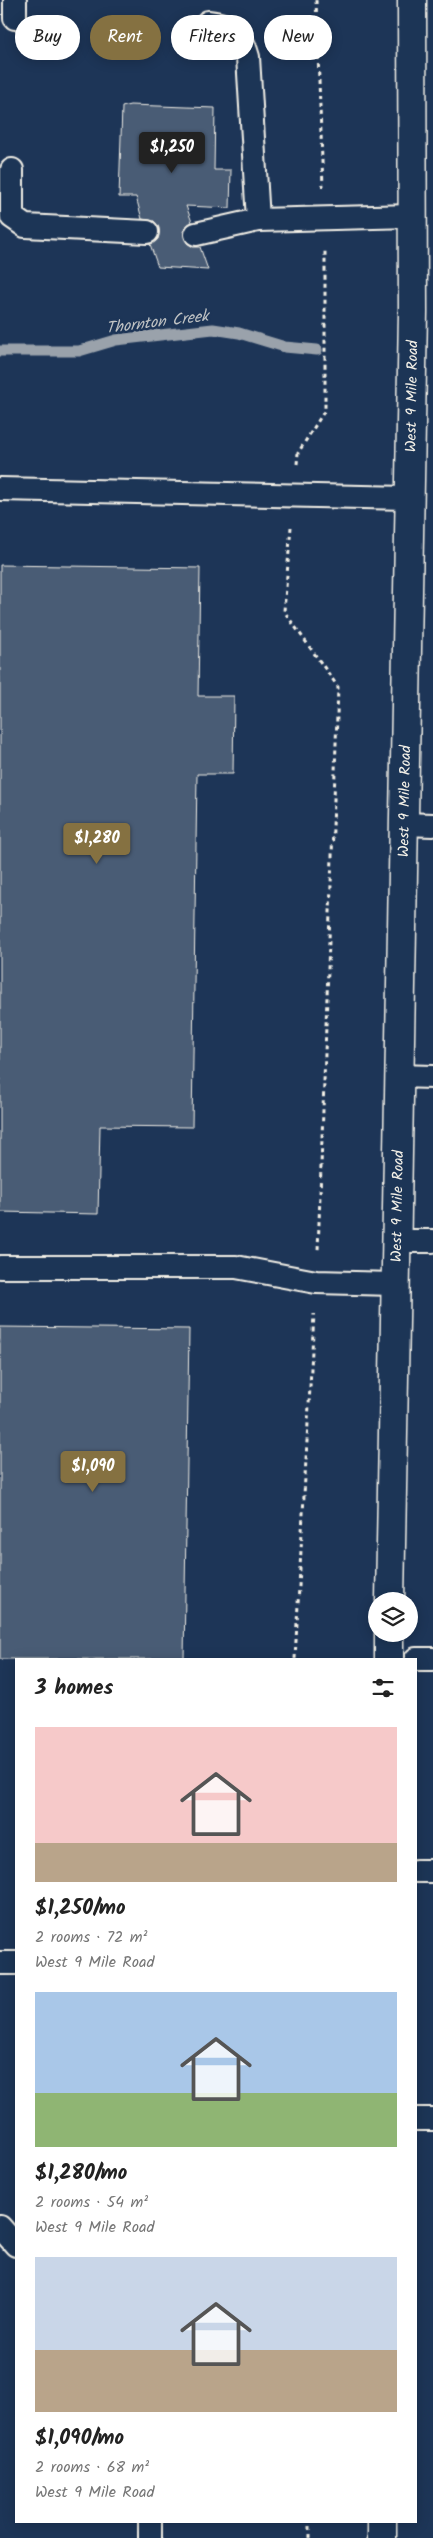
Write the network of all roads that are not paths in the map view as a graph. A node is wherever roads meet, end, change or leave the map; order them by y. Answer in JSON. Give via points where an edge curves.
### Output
{"nodes":[{"id":1,"x":412,"y":0,"type":"edge"},
{"id":2,"x":248,"y":60,"type":"edge"},
{"id":3,"x":12,"y":170,"type":"dead end"},
{"id":4,"x":412,"y":216,"type":"junction"},
{"id":5,"x":258,"y":220,"type":"junction"},
{"id":6,"x":146,"y":232,"type":"dead end"},
{"id":7,"x":196,"y":234,"type":"dead end"},
{"id":8,"x":0,"y":489,"type":"edge"},
{"id":9,"x":408,"y":498,"type":"junction"},
{"id":10,"x":403,"y":824,"type":"junction"},
{"id":11,"x":433,"y":825,"type":"edge"},
{"id":12,"x":398,"y":1076,"type":"junction"},
{"id":13,"x":433,"y":1077,"type":"edge"},
{"id":14,"x":395,"y":1241,"type":"junction"},
{"id":15,"x":433,"y":1241,"type":"edge"},
{"id":16,"x":0,"y":1267,"type":"edge"},
{"id":17,"x":394,"y":1284,"type":"junction"},
{"id":18,"x":390,"y":1592,"type":"edge"},
{"id":19,"x":389,"y":1642,"type":"edge"},
{"id":20,"x":389,"y":1658,"type":"edge"},
{"id":21,"x":417,"y":1659,"type":"edge"},
{"id":22,"x":433,"y":1660,"type":"edge"},
{"id":23,"x":417,"y":1871,"type":"edge"},
{"id":24,"x":433,"y":1871,"type":"edge"},
{"id":25,"x":0,"y":1963,"type":"edge"},
{"id":26,"x":15,"y":1963,"type":"edge"},
{"id":27,"x":417,"y":2119,"type":"edge"},
{"id":28,"x":433,"y":2119,"type":"edge"},
{"id":29,"x":0,"y":2227,"type":"edge"},
{"id":30,"x":15,"y":2244,"type":"edge"},
{"id":31,"x":150,"y":2523,"type":"edge"},
{"id":32,"x":382,"y":2523,"type":"edge"},
{"id":33,"x":150,"y":2538,"type":"edge"},
{"id":34,"x":382,"y":2538,"type":"edge"}],
"edges":[{"from":1,"to":4,"type":"street","name":"West 9 Mile Road"},
{"from":2,"to":5,"type":"lane"},
{"from":3,"to":6,"type":"lane","via":[[12,217],[25,226]]},
{"from":4,"to":5,"type":"lane"},
{"from":4,"to":9,"type":"street","name":"West 9 Mile Road"},
{"from":5,"to":7,"type":"lane"},
{"from":8,"to":9,"type":"lane"},
{"from":9,"to":10,"type":"street","name":"West 9 Mile Road"},
{"from":10,"to":11,"type":"lane"},
{"from":10,"to":12,"type":"street","name":"West 9 Mile Road"},
{"from":12,"to":13,"type":"lane"},
{"from":12,"to":14,"type":"street","name":"West 9 Mile Road"},
{"from":14,"to":15,"type":"lane"},
{"from":14,"to":17,"type":"street","name":"West 9 Mile Road"},
{"from":16,"to":17,"type":"lane","via":[[236,1267],[316,1282]]},
{"from":17,"to":18,"type":"street","name":"West 9 Mile Road"},
{"from":19,"to":20,"type":"street"},
{"from":21,"to":22,"type":"lane"},
{"from":23,"to":24,"type":"lane"},
{"from":25,"to":26,"type":"lane"},
{"from":27,"to":28,"type":"lane"},
{"from":29,"to":30,"type":"lane"},
{"from":31,"to":33,"type":"lane"},
{"from":32,"to":34,"type":"street"}]}
